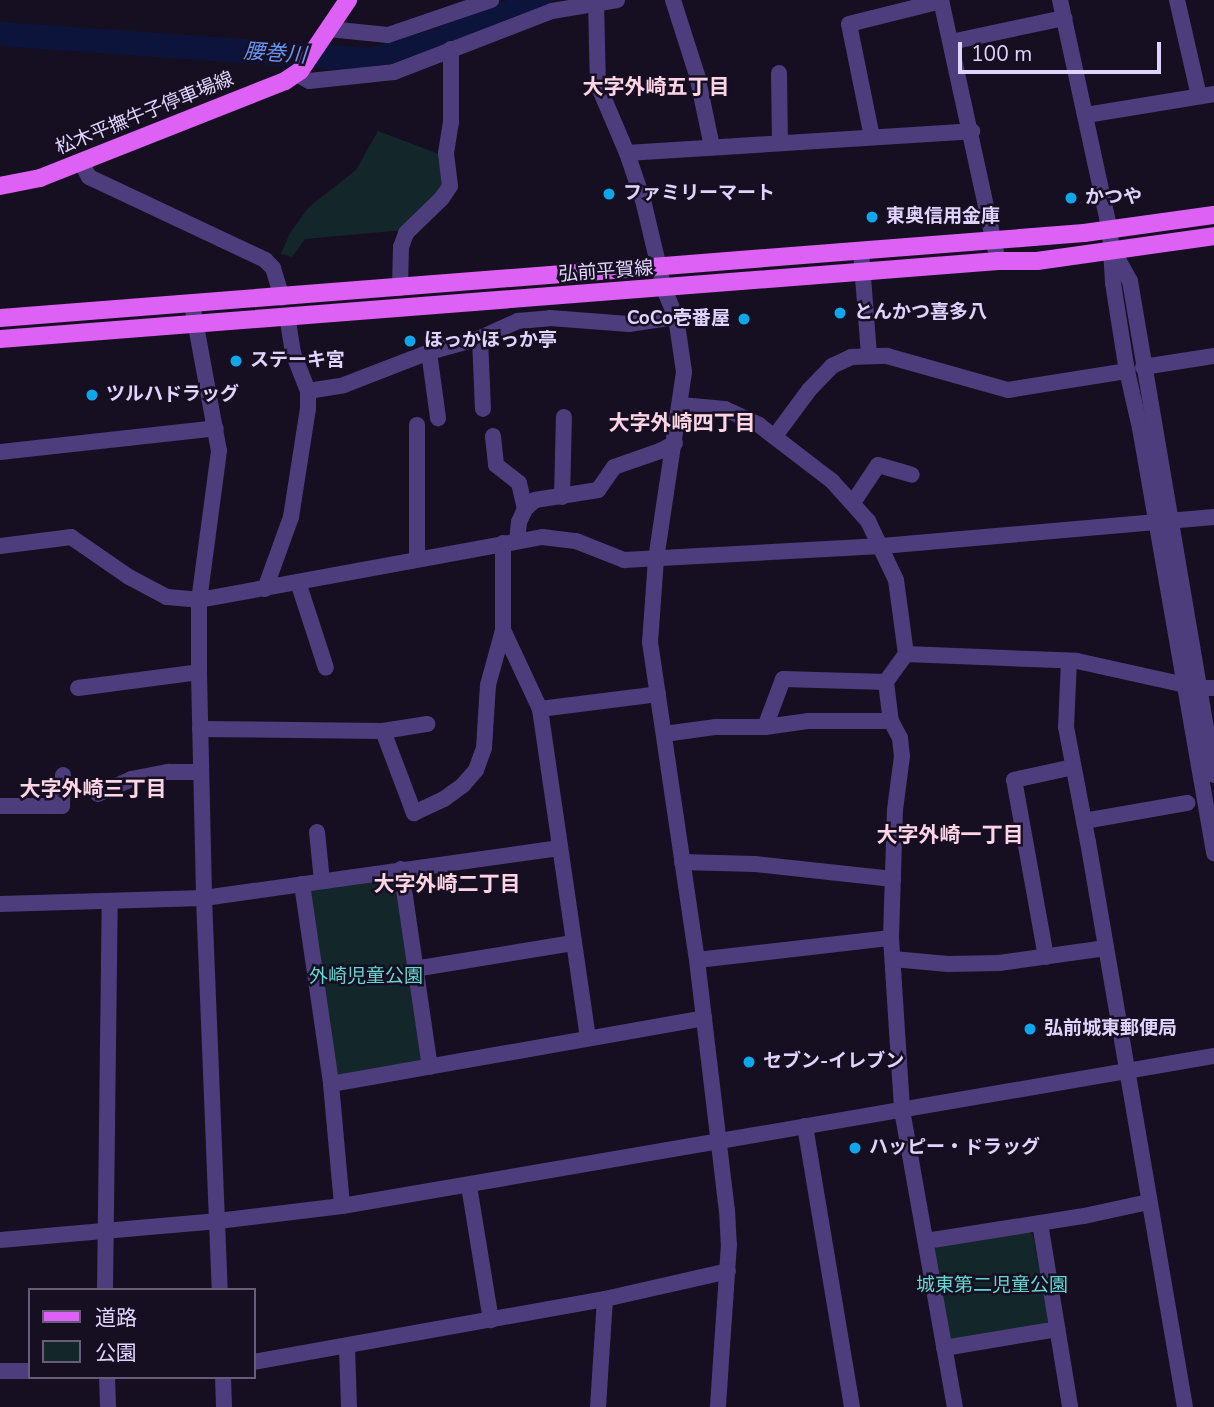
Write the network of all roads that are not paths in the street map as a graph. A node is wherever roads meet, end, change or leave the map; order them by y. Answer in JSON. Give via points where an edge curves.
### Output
{"nodes":[{"id":1,"x":348,"y":0,"type":"edge"},
{"id":2,"x":491,"y":0,"type":"edge"},
{"id":3,"x":617,"y":0,"type":"edge"},
{"id":4,"x":673,"y":0,"type":"edge"},
{"id":5,"x":941,"y":0,"type":"edge"},
{"id":6,"x":1060,"y":0,"type":"edge"},
{"id":7,"x":1178,"y":0,"type":"edge"},
{"id":8,"x":596,"y":2,"type":"edge"},
{"id":9,"x":1064,"y":18,"type":"junction"},
{"id":10,"x":325,"y":36,"type":"junction"},
{"id":11,"x":951,"y":42,"type":"junction"},
{"id":12,"x":451,"y":49,"type":"junction"},
{"id":13,"x":298,"y":72,"type":"junction"},
{"id":14,"x":779,"y":73,"type":"dead end"},
{"id":15,"x":1207,"y":95,"type":"edge"},
{"id":16,"x":1086,"y":115,"type":"junction"},
{"id":17,"x":972,"y":131,"type":"junction"},
{"id":18,"x":872,"y":137,"type":"junction"},
{"id":19,"x":780,"y":143,"type":"junction"},
{"id":20,"x":712,"y":148,"type":"junction"},
{"id":21,"x":627,"y":153,"type":"junction"},
{"id":22,"x":81,"y":162,"type":"junction"},
{"id":23,"x":0,"y":186,"type":"edge"},
{"id":24,"x":1214,"y":215,"type":"edge"},
{"id":25,"x":1110,"y":231,"type":"junction"},
{"id":26,"x":1214,"y":236,"type":"edge"},
{"id":27,"x":996,"y":241,"type":"junction"},
{"id":28,"x":861,"y":251,"type":"junction"},
{"id":29,"x":1114,"y":252,"type":"junction"},
{"id":30,"x":998,"y":261,"type":"junction"},
{"id":31,"x":659,"y":267,"type":"junction"},
{"id":32,"x":862,"y":272,"type":"junction"},
{"id":33,"x":400,"y":288,"type":"junction"},
{"id":34,"x":664,"y":289,"type":"junction"},
{"id":35,"x":282,"y":298,"type":"junction"},
{"id":36,"x":192,"y":304,"type":"junction"},
{"id":37,"x":287,"y":317,"type":"junction"},
{"id":38,"x":676,"y":317,"type":"junction"},
{"id":39,"x":0,"y":318,"type":"edge"},
{"id":40,"x":196,"y":325,"type":"junction"},
{"id":41,"x":480,"y":338,"type":"junction"},
{"id":42,"x":0,"y":339,"type":"edge"},
{"id":43,"x":429,"y":352,"type":"junction"},
{"id":44,"x":869,"y":356,"type":"junction"},
{"id":45,"x":1214,"y":356,"type":"edge"},
{"id":46,"x":1143,"y":367,"type":"junction"},
{"id":47,"x":1127,"y":371,"type":"junction"},
{"id":48,"x":308,"y":391,"type":"junction"},
{"id":49,"x":681,"y":405,"type":"junction"},
{"id":50,"x":483,"y":409,"type":"dead end"},
{"id":51,"x":564,"y":417,"type":"dead end"},
{"id":52,"x":438,"y":418,"type":"dead end"},
{"id":53,"x":417,"y":425,"type":"dead end"},
{"id":54,"x":216,"y":428,"type":"junction"},
{"id":55,"x":493,"y":436,"type":"dead end"},
{"id":56,"x":775,"y":436,"type":"junction"},
{"id":57,"x":675,"y":443,"type":"junction"},
{"id":58,"x":0,"y":452,"type":"edge"},
{"id":59,"x":912,"y":475,"type":"dead end"},
{"id":60,"x":562,"y":497,"type":"junction"},
{"id":61,"x":854,"y":501,"type":"junction"},
{"id":62,"x":525,"y":509,"type":"junction"},
{"id":63,"x":1214,"y":517,"type":"edge"},
{"id":64,"x":1163,"y":522,"type":"junction"},
{"id":65,"x":510,"y":542,"type":"junction"},
{"id":66,"x":882,"y":546,"type":"junction"},
{"id":67,"x":0,"y":547,"type":"edge"},
{"id":68,"x":417,"y":559,"type":"junction"},
{"id":69,"x":656,"y":559,"type":"junction"},
{"id":70,"x":298,"y":582,"type":"junction"},
{"id":71,"x":265,"y":589,"type":"junction"},
{"id":72,"x":200,"y":600,"type":"junction"},
{"id":73,"x":503,"y":630,"type":"junction"},
{"id":74,"x":906,"y":654,"type":"junction"},
{"id":75,"x":1069,"y":661,"type":"junction"},
{"id":76,"x":326,"y":668,"type":"dead end"},
{"id":77,"x":199,"y":672,"type":"junction"},
{"id":78,"x":887,"y":682,"type":"junction"},
{"id":79,"x":1199,"y":687,"type":"edge"},
{"id":80,"x":78,"y":688,"type":"dead end"},
{"id":81,"x":658,"y":694,"type":"junction"},
{"id":82,"x":540,"y":709,"type":"junction"},
{"id":83,"x":891,"y":721,"type":"junction"},
{"id":84,"x":427,"y":724,"type":"dead end"},
{"id":85,"x":765,"y":727,"type":"junction"},
{"id":86,"x":200,"y":729,"type":"junction"},
{"id":87,"x":383,"y":730,"type":"junction"},
{"id":88,"x":664,"y":734,"type":"junction"},
{"id":89,"x":1073,"y":767,"type":"junction"},
{"id":90,"x":201,"y":772,"type":"junction"},
{"id":91,"x":63,"y":775,"type":"dead end"},
{"id":92,"x":1210,"y":782,"type":"edge"},
{"id":93,"x":98,"y":794,"type":"dead end"},
{"id":94,"x":1187,"y":803,"type":"dead end"},
{"id":95,"x":0,"y":806,"type":"edge"},
{"id":96,"x":1084,"y":821,"type":"junction"},
{"id":97,"x":317,"y":832,"type":"dead end"},
{"id":98,"x":559,"y":848,"type":"junction"},
{"id":99,"x":1214,"y":854,"type":"edge"},
{"id":100,"x":682,"y":862,"type":"junction"},
{"id":101,"x":401,"y":869,"type":"junction"},
{"id":102,"x":893,"y":879,"type":"junction"},
{"id":103,"x":323,"y":881,"type":"junction"},
{"id":104,"x":302,"y":884,"type":"junction"},
{"id":105,"x":204,"y":898,"type":"junction"},
{"id":106,"x":110,"y":903,"type":"junction"},
{"id":107,"x":0,"y":904,"type":"edge"},
{"id":108,"x":891,"y":938,"type":"junction"},
{"id":109,"x":573,"y":943,"type":"junction"},
{"id":110,"x":1106,"y":948,"type":"junction"},
{"id":111,"x":1046,"y":957,"type":"junction"},
{"id":112,"x":893,"y":959,"type":"junction"},
{"id":113,"x":697,"y":960,"type":"junction"},
{"id":114,"x":414,"y":969,"type":"junction"},
{"id":115,"x":704,"y":1018,"type":"junction"},
{"id":116,"x":588,"y":1038,"type":"junction"},
{"id":117,"x":1214,"y":1056,"type":"edge"},
{"id":118,"x":430,"y":1066,"type":"junction"},
{"id":119,"x":1127,"y":1072,"type":"junction"},
{"id":120,"x":331,"y":1084,"type":"junction"},
{"id":121,"x":902,"y":1110,"type":"junction"},
{"id":122,"x":805,"y":1126,"type":"junction"},
{"id":123,"x":720,"y":1142,"type":"junction"},
{"id":124,"x":469,"y":1186,"type":"junction"},
{"id":125,"x":1149,"y":1202,"type":"junction"},
{"id":126,"x":342,"y":1206,"type":"junction"},
{"id":127,"x":218,"y":1221,"type":"junction"},
{"id":128,"x":1040,"y":1223,"type":"junction"},
{"id":129,"x":104,"y":1228,"type":"junction"},
{"id":130,"x":0,"y":1240,"type":"edge"},
{"id":131,"x":926,"y":1241,"type":"junction"},
{"id":132,"x":728,"y":1271,"type":"junction"},
{"id":133,"x":105,"y":1288,"type":"edge"},
{"id":134,"x":220,"y":1288,"type":"edge"},
{"id":135,"x":605,"y":1298,"type":"junction"},
{"id":136,"x":491,"y":1320,"type":"junction"},
{"id":137,"x":1057,"y":1329,"type":"junction"},
{"id":138,"x":347,"y":1347,"type":"junction"},
{"id":139,"x":944,"y":1348,"type":"junction"},
{"id":140,"x":256,"y":1362,"type":"edge"},
{"id":141,"x":0,"y":1371,"type":"edge"},
{"id":142,"x":28,"y":1371,"type":"edge"},
{"id":143,"x":107,"y":1379,"type":"edge"},
{"id":144,"x":223,"y":1379,"type":"edge"},
{"id":145,"x":108,"y":1407,"type":"edge"},
{"id":146,"x":224,"y":1407,"type":"edge"},
{"id":147,"x":349,"y":1407,"type":"edge"},
{"id":148,"x":598,"y":1407,"type":"edge"},
{"id":149,"x":718,"y":1407,"type":"edge"},
{"id":150,"x":852,"y":1407,"type":"edge"},
{"id":151,"x":955,"y":1407,"type":"edge"},
{"id":152,"x":1070,"y":1407,"type":"edge"},
{"id":153,"x":1185,"y":1407,"type":"edge"}],
"edges":[{"from":1,"to":10,"type":"main road","name":"松木平撫牛子停車場線"},
{"from":2,"to":10,"type":"street","via":[[388,35]]},
{"from":3,"to":8,"type":"street"},
{"from":4,"to":20,"type":"street","via":[[697,75]]},
{"from":5,"to":11,"type":"street"},
{"from":5,"to":18,"type":"street","via":[[849,24]]},
{"from":6,"to":9,"type":"street"},
{"from":7,"to":15,"type":"street"},
{"from":8,"to":12,"type":"street","via":[[552,11]]},
{"from":8,"to":21,"type":"street","via":[[598,85]]},
{"from":9,"to":11,"type":"street"},
{"from":9,"to":16,"type":"street"},
{"from":10,"to":13,"type":"main road","name":"松木平撫牛子停車場線"},
{"from":11,"to":17,"type":"street"},
{"from":12,"to":13,"type":"street","via":[[394,72],[366,77],[309,81]]},
{"from":12,"to":33,"type":"street","via":[[451,122],[446,153],[450,186],[407,233],[401,247]]},
{"from":13,"to":22,"type":"main road","name":"松木平撫牛子停車場線"},
{"from":14,"to":19,"type":"street"},
{"from":15,"to":16,"type":"street"},
{"from":16,"to":25,"type":"street"},
{"from":17,"to":18,"type":"street"},
{"from":17,"to":27,"type":"street"},
{"from":18,"to":19,"type":"street"},
{"from":19,"to":20,"type":"street"},
{"from":20,"to":21,"type":"street"},
{"from":21,"to":31,"type":"street"},
{"from":22,"to":23,"type":"main road","name":"松木平撫牛子停車場線","via":[[40,178]]},
{"from":22,"to":35,"type":"street","via":[[89,177],[265,260],[273,268]]},
{"from":24,"to":25,"type":"main road","name":"弘前平賀線"},
{"from":25,"to":27,"type":"main road","name":"弘前平賀線"},
{"from":25,"to":29,"type":"street"},
{"from":26,"to":29,"type":"main road","name":"弘前平賀線"},
{"from":27,"to":28,"type":"main road","name":"弘前平賀線"},
{"from":27,"to":30,"type":"street"},
{"from":28,"to":31,"type":"main road","name":"弘前平賀線"},
{"from":28,"to":32,"type":"street"},
{"from":29,"to":30,"type":"main road","name":"弘前平賀線"},
{"from":29,"to":46,"type":"street","via":[[1130,281]]},
{"from":29,"to":47,"type":"street","via":[[1113,283]]},
{"from":30,"to":32,"type":"main road","name":"弘前平賀線"},
{"from":31,"to":33,"type":"main road","name":"弘前平賀線"},
{"from":31,"to":34,"type":"street"},
{"from":32,"to":34,"type":"main road","name":"弘前平賀線"},
{"from":32,"to":44,"type":"street"},
{"from":33,"to":35,"type":"main road","name":"弘前平賀線"},
{"from":34,"to":37,"type":"main road","name":"弘前平賀線"},
{"from":34,"to":38,"type":"street"},
{"from":35,"to":36,"type":"main road","name":"弘前平賀線"},
{"from":36,"to":39,"type":"main road","name":"弘前平賀線"},
{"from":36,"to":40,"type":"street"},
{"from":37,"to":40,"type":"main road","name":"弘前平賀線"},
{"from":37,"to":48,"type":"street","via":[[293,353]]},
{"from":38,"to":41,"type":"street","via":[[629,324],[535,319],[511,323]]},
{"from":38,"to":49,"type":"street","via":[[684,372]]},
{"from":40,"to":42,"type":"main road","name":"弘前平賀線"},
{"from":40,"to":54,"type":"street"},
{"from":41,"to":43,"type":"street"},
{"from":41,"to":50,"type":"street"},
{"from":43,"to":48,"type":"street","via":[[344,385]]},
{"from":43,"to":52,"type":"street"},
{"from":44,"to":47,"type":"street","via":[[887,356],[1008,390]]},
{"from":44,"to":56,"type":"street","via":[[851,357],[832,366]]},
{"from":45,"to":46,"type":"street"},
{"from":46,"to":64,"type":"street"},
{"from":47,"to":64,"type":"street"},
{"from":48,"to":71,"type":"street","via":[[291,517]]},
{"from":49,"to":56,"type":"street","via":[[725,410]]},
{"from":49,"to":57,"type":"street"},
{"from":51,"to":60,"type":"street"},
{"from":53,"to":68,"type":"street"},
{"from":54,"to":58,"type":"street"},
{"from":54,"to":72,"type":"street","via":[[218,476]]},
{"from":55,"to":62,"type":"street","via":[[496,465],[519,483]]},
{"from":56,"to":61,"type":"street"},
{"from":57,"to":60,"type":"street","via":[[614,467],[598,491]]},
{"from":57,"to":69,"type":"street"},
{"from":59,"to":61,"type":"street","via":[[878,464]]},
{"from":60,"to":62,"type":"street","via":[[535,500]]},
{"from":61,"to":66,"type":"street"},
{"from":62,"to":65,"type":"street"},
{"from":63,"to":64,"type":"street"},
{"from":64,"to":66,"type":"street"},
{"from":64,"to":79,"type":"street"},
{"from":65,"to":68,"type":"street"},
{"from":65,"to":69,"type":"street","via":[[542,537],[576,541],[624,560]]},
{"from":65,"to":73,"type":"street"},
{"from":66,"to":69,"type":"street"},
{"from":66,"to":74,"type":"street","via":[[896,580]]},
{"from":67,"to":72,"type":"street","via":[[71,537],[167,597]]},
{"from":68,"to":70,"type":"street"},
{"from":69,"to":81,"type":"street","via":[[650,642]]},
{"from":70,"to":71,"type":"street"},
{"from":70,"to":76,"type":"street"},
{"from":71,"to":72,"type":"street"},
{"from":72,"to":77,"type":"street"},
{"from":73,"to":82,"type":"street"},
{"from":73,"to":87,"type":"street","via":[[488,685],[484,748],[463,785],[414,813]]},
{"from":74,"to":75,"type":"street"},
{"from":74,"to":78,"type":"street"},
{"from":75,"to":79,"type":"street"},
{"from":75,"to":89,"type":"street","via":[[1066,727]]},
{"from":77,"to":80,"type":"street"},
{"from":77,"to":86,"type":"street"},
{"from":78,"to":83,"type":"street"},
{"from":78,"to":85,"type":"street","via":[[783,679]]},
{"from":79,"to":92,"type":"street"},
{"from":81,"to":82,"type":"street"},
{"from":81,"to":88,"type":"street"},
{"from":82,"to":98,"type":"street"},
{"from":83,"to":85,"type":"street","via":[[808,721]]},
{"from":83,"to":102,"type":"street","via":[[902,756]]},
{"from":84,"to":87,"type":"street"},
{"from":85,"to":88,"type":"street"},
{"from":86,"to":87,"type":"street"},
{"from":86,"to":90,"type":"street"},
{"from":88,"to":100,"type":"street"},
{"from":89,"to":96,"type":"street"},
{"from":89,"to":111,"type":"street","via":[[1014,780]]},
{"from":90,"to":93,"type":"street","via":[[131,779]]},
{"from":90,"to":105,"type":"street"},
{"from":91,"to":95,"type":"street","via":[[62,806]]},
{"from":92,"to":99,"type":"street"},
{"from":94,"to":96,"type":"street"},
{"from":96,"to":110,"type":"street"},
{"from":97,"to":103,"type":"street"},
{"from":98,"to":101,"type":"street"},
{"from":98,"to":109,"type":"street"},
{"from":100,"to":102,"type":"street","via":[[755,864]]},
{"from":100,"to":113,"type":"street"},
{"from":101,"to":103,"type":"street"},
{"from":101,"to":114,"type":"street"},
{"from":102,"to":108,"type":"street"},
{"from":103,"to":104,"type":"street"},
{"from":104,"to":105,"type":"street"},
{"from":104,"to":120,"type":"street"},
{"from":105,"to":106,"type":"street"},
{"from":105,"to":127,"type":"street"},
{"from":106,"to":107,"type":"street"},
{"from":106,"to":129,"type":"street"},
{"from":108,"to":112,"type":"street"},
{"from":108,"to":113,"type":"street"},
{"from":109,"to":114,"type":"street"},
{"from":109,"to":116,"type":"street"},
{"from":110,"to":111,"type":"street"},
{"from":110,"to":119,"type":"street"},
{"from":111,"to":112,"type":"street","via":[[948,964]]},
{"from":112,"to":121,"type":"street"},
{"from":113,"to":115,"type":"street"},
{"from":114,"to":118,"type":"street"},
{"from":115,"to":116,"type":"street"},
{"from":115,"to":123,"type":"street"},
{"from":116,"to":118,"type":"street"},
{"from":117,"to":119,"type":"street"},
{"from":118,"to":120,"type":"street"},
{"from":119,"to":121,"type":"street"},
{"from":119,"to":125,"type":"street"},
{"from":120,"to":126,"type":"street"},
{"from":121,"to":122,"type":"street"},
{"from":121,"to":131,"type":"street"},
{"from":122,"to":123,"type":"street"},
{"from":122,"to":150,"type":"street"},
{"from":123,"to":124,"type":"street"},
{"from":123,"to":132,"type":"street"},
{"from":124,"to":126,"type":"street"},
{"from":124,"to":136,"type":"street"},
{"from":125,"to":128,"type":"street"},
{"from":125,"to":153,"type":"street"},
{"from":126,"to":127,"type":"street"},
{"from":127,"to":129,"type":"street"},
{"from":127,"to":134,"type":"street"},
{"from":128,"to":131,"type":"street"},
{"from":128,"to":137,"type":"street"},
{"from":129,"to":130,"type":"street"},
{"from":129,"to":133,"type":"street"},
{"from":131,"to":139,"type":"street"},
{"from":132,"to":135,"type":"street"},
{"from":132,"to":149,"type":"street"},
{"from":135,"to":136,"type":"street"},
{"from":135,"to":148,"type":"street"},
{"from":136,"to":138,"type":"street"},
{"from":137,"to":139,"type":"street"},
{"from":137,"to":152,"type":"street"},
{"from":138,"to":140,"type":"street"},
{"from":138,"to":147,"type":"street"},
{"from":139,"to":151,"type":"street"},
{"from":141,"to":142,"type":"street"},
{"from":143,"to":145,"type":"street"},
{"from":144,"to":146,"type":"street"}]}
